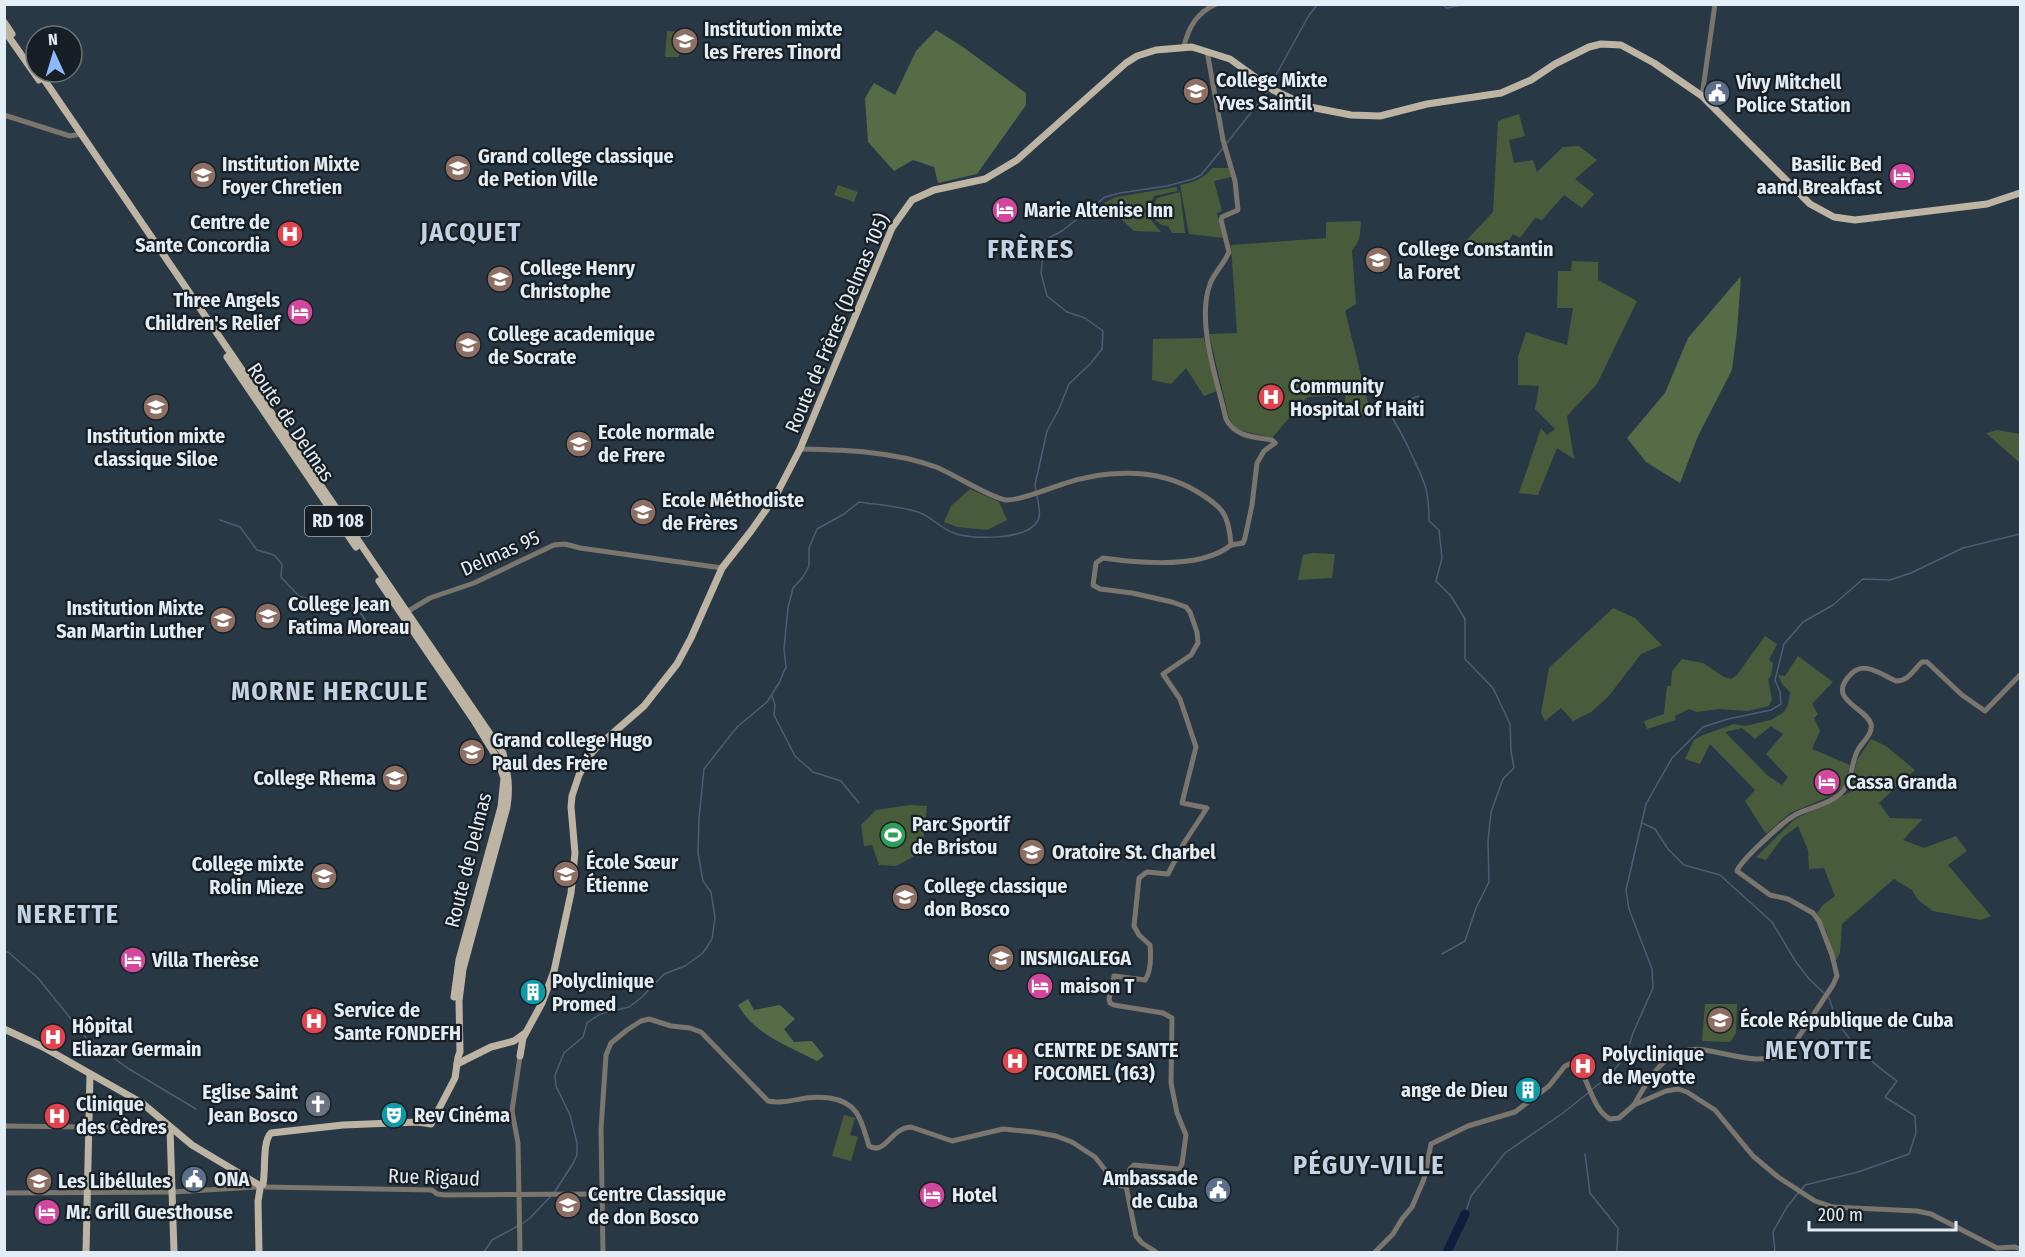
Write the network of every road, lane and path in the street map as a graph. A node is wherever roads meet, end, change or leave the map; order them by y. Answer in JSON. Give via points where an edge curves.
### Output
{"nodes":[{"id":1,"x":1216,"y":4,"type":"edge"},
{"id":2,"x":1715,"y":4,"type":"edge"},
{"id":3,"x":4,"y":22,"type":"edge"},
{"id":4,"x":4,"y":30,"type":"edge"},
{"id":5,"x":1184,"y":46,"type":"junction"},
{"id":6,"x":24,"y":51,"type":"edge"},
{"id":7,"x":1207,"y":51,"type":"junction"},
{"id":8,"x":47,"y":84,"type":"edge"},
{"id":9,"x":1702,"y":96,"type":"junction"},
{"id":10,"x":4,"y":115,"type":"edge"},
{"id":11,"x":79,"y":135,"type":"junction"},
{"id":12,"x":2020,"y":193,"type":"edge"},
{"id":13,"x":800,"y":449,"type":"junction"},
{"id":14,"x":1231,"y":545,"type":"junction"},
{"id":15,"x":722,"y":567,"type":"junction"},
{"id":16,"x":404,"y":613,"type":"junction"},
{"id":17,"x":2020,"y":675,"type":"edge"},
{"id":18,"x":4,"y":1029,"type":"edge"},
{"id":19,"x":527,"y":1030,"type":"junction"},
{"id":20,"x":509,"y":1043,"type":"junction"},
{"id":21,"x":520,"y":1056,"type":"junction"},
{"id":22,"x":457,"y":1060,"type":"junction"},
{"id":23,"x":90,"y":1074,"type":"junction"},
{"id":24,"x":1634,"y":1106,"type":"junction"},
{"id":25,"x":4,"y":1126,"type":"edge"},
{"id":26,"x":88,"y":1126,"type":"junction"},
{"id":27,"x":170,"y":1128,"type":"junction"},
{"id":28,"x":1126,"y":1186,"type":"junction"},
{"id":29,"x":261,"y":1187,"type":"junction"},
{"id":30,"x":87,"y":1192,"type":"junction"},
{"id":31,"x":173,"y":1192,"type":"junction"},
{"id":32,"x":4,"y":1193,"type":"edge"},
{"id":33,"x":519,"y":1194,"type":"junction"},
{"id":34,"x":603,"y":1194,"type":"junction"},
{"id":35,"x":2020,"y":1249,"type":"edge"},
{"id":36,"x":86,"y":1252,"type":"edge"},
{"id":37,"x":174,"y":1252,"type":"edge"},
{"id":38,"x":259,"y":1252,"type":"edge"},
{"id":39,"x":520,"y":1252,"type":"edge"},
{"id":40,"x":603,"y":1252,"type":"edge"},
{"id":41,"x":1156,"y":1252,"type":"edge"},
{"id":42,"x":1375,"y":1252,"type":"edge"}],
"edges":[{"from":1,"to":5,"type":"street","via":[[1195,19]]},
{"from":2,"to":9,"type":"street"},
{"from":3,"to":6,"type":"main road"},
{"from":4,"to":11,"type":"main road","name":"Route de Delmas","number":"RD 108"},
{"from":5,"to":7,"type":"main road","name":"Route de Frères (Delmas 105)"},
{"from":5,"to":13,"type":"main road","name":"Route de Frères (Delmas 105)","via":[[1148,53],[1126,63],[1017,160],[985,179],[934,190],[912,200],[891,228]]},
{"from":7,"to":9,"type":"main road","name":"Route de Frères (Delmas 105)","via":[[1230,59],[1273,90],[1310,107],[1351,115],[1380,117],[1427,104],[1508,91],[1577,52],[1601,44],[1622,45]]},
{"from":7,"to":14,"type":"street","via":[[1238,210],[1221,220],[1229,252],[1209,285],[1204,308],[1207,337],[1229,425],[1238,433],[1275,443],[1257,463],[1243,543]]},
{"from":8,"to":11,"type":"main road","name":"Route de Delmas","number":"RD 108"},
{"from":9,"to":12,"type":"main road","name":"Route de Frères (Delmas 105)","via":[[1798,193],[1834,217],[1855,220],[1987,204]]},
{"from":10,"to":11,"type":"street","via":[[70,136]]},
{"from":11,"to":16,"type":"main road","name":"Route de Delmas","number":"RD 108"},
{"from":13,"to":14,"type":"street","via":[[907,459],[941,469],[1007,500],[1096,476],[1160,476],[1183,483],[1225,514]]},
{"from":13,"to":15,"type":"main road","name":"Route de Frères (Delmas 105)","via":[[760,519]]},
{"from":14,"to":28,"type":"street","via":[[1216,555],[1164,563],[1103,558],[1096,563],[1093,585],[1100,589],[1172,602],[1190,612],[1198,643],[1191,655],[1163,674],[1180,699],[1196,747],[1182,803],[1207,808],[1168,874],[1147,872],[1139,878],[1134,926],[1150,945],[1148,976],[1145,980],[1114,976],[1112,979],[1110,1003],[1172,1018],[1171,1083],[1186,1135],[1180,1168],[1134,1165]]},
{"from":15,"to":16,"type":"street","name":"Delmas 95","via":[[554,545]]},
{"from":15,"to":19,"type":"main road","name":"Route de Frères (Delmas 105)","via":[[677,664],[644,706],[597,747],[579,774],[571,807],[575,853],[571,893],[550,984]]},
{"from":16,"to":22,"type":"main road","name":"Route de Delmas","number":"RD 108","via":[[497,758],[504,778],[501,807],[454,986]]},
{"from":17,"to":24,"type":"street","via":[[1985,711],[1927,662],[1900,681],[1869,668],[1855,670],[1848,676],[1843,692],[1847,702],[1865,716],[1871,728],[1853,760],[1848,784],[1828,802],[1793,816],[1737,871],[1770,895],[1788,899],[1813,913],[1832,955],[1837,976],[1833,985],[1788,1053],[1778,1058],[1755,1059],[1704,1049],[1676,1052],[1653,1073]]},
{"from":18,"to":23,"type":"main road"},
{"from":19,"to":20,"type":"main road"},
{"from":19,"to":21,"type":"main road","name":"Route de Frères (Delmas 105)"},
{"from":20,"to":21,"type":"main road","via":[[519,1050]]},
{"from":20,"to":22,"type":"main road"},
{"from":21,"to":33,"type":"street","via":[[512,1111],[518,1143]]},
{"from":22,"to":29,"type":"main road","name":"Route de Delmas","number":"RD 108","via":[[455,1078],[431,1124],[343,1125],[271,1133],[266,1137],[266,1173]]},
{"from":23,"to":26,"type":"main road"},
{"from":23,"to":27,"type":"main road","via":[[142,1103]]},
{"from":24,"to":35,"type":"street","via":[[1666,1091],[1687,1092],[1715,1110],[1753,1156],[1815,1201],[1833,1207],[1931,1214],[1997,1248]]},
{"from":24,"to":42,"type":"street","via":[[1619,1118],[1610,1119],[1594,1103],[1576,1065],[1566,1065],[1549,1086],[1515,1112],[1468,1126],[1431,1144],[1424,1179],[1412,1207]]},
{"from":25,"to":26,"type":"street"},
{"from":26,"to":27,"type":"street"},
{"from":26,"to":30,"type":"main road"},
{"from":27,"to":29,"type":"main road"},
{"from":27,"to":31,"type":"main road"},
{"from":28,"to":34,"type":"street","via":[[1114,1181],[1095,1157],[1072,1142],[1034,1132],[1003,1130],[952,1141],[906,1127],[874,1148],[869,1146],[855,1109],[844,1101],[819,1097],[768,1101],[701,1032],[649,1019],[611,1043],[606,1055],[601,1129]]},
{"from":28,"to":41,"type":"street","via":[[1136,1236]]},
{"from":29,"to":31,"type":"street","name":"Rue Rigaud"},
{"from":29,"to":33,"type":"street","name":"Rue Rigaud","via":[[432,1190],[445,1195]]},
{"from":29,"to":38,"type":"main road","number":"RD 108"},
{"from":30,"to":31,"type":"street","name":"Rue Rigaud"},
{"from":30,"to":32,"type":"street","name":"Rue Rigaud"},
{"from":30,"to":36,"type":"main road"},
{"from":31,"to":37,"type":"main road"},
{"from":33,"to":34,"type":"street","name":"Rue Rigaud"},
{"from":33,"to":39,"type":"street"},
{"from":34,"to":40,"type":"street"}]}
